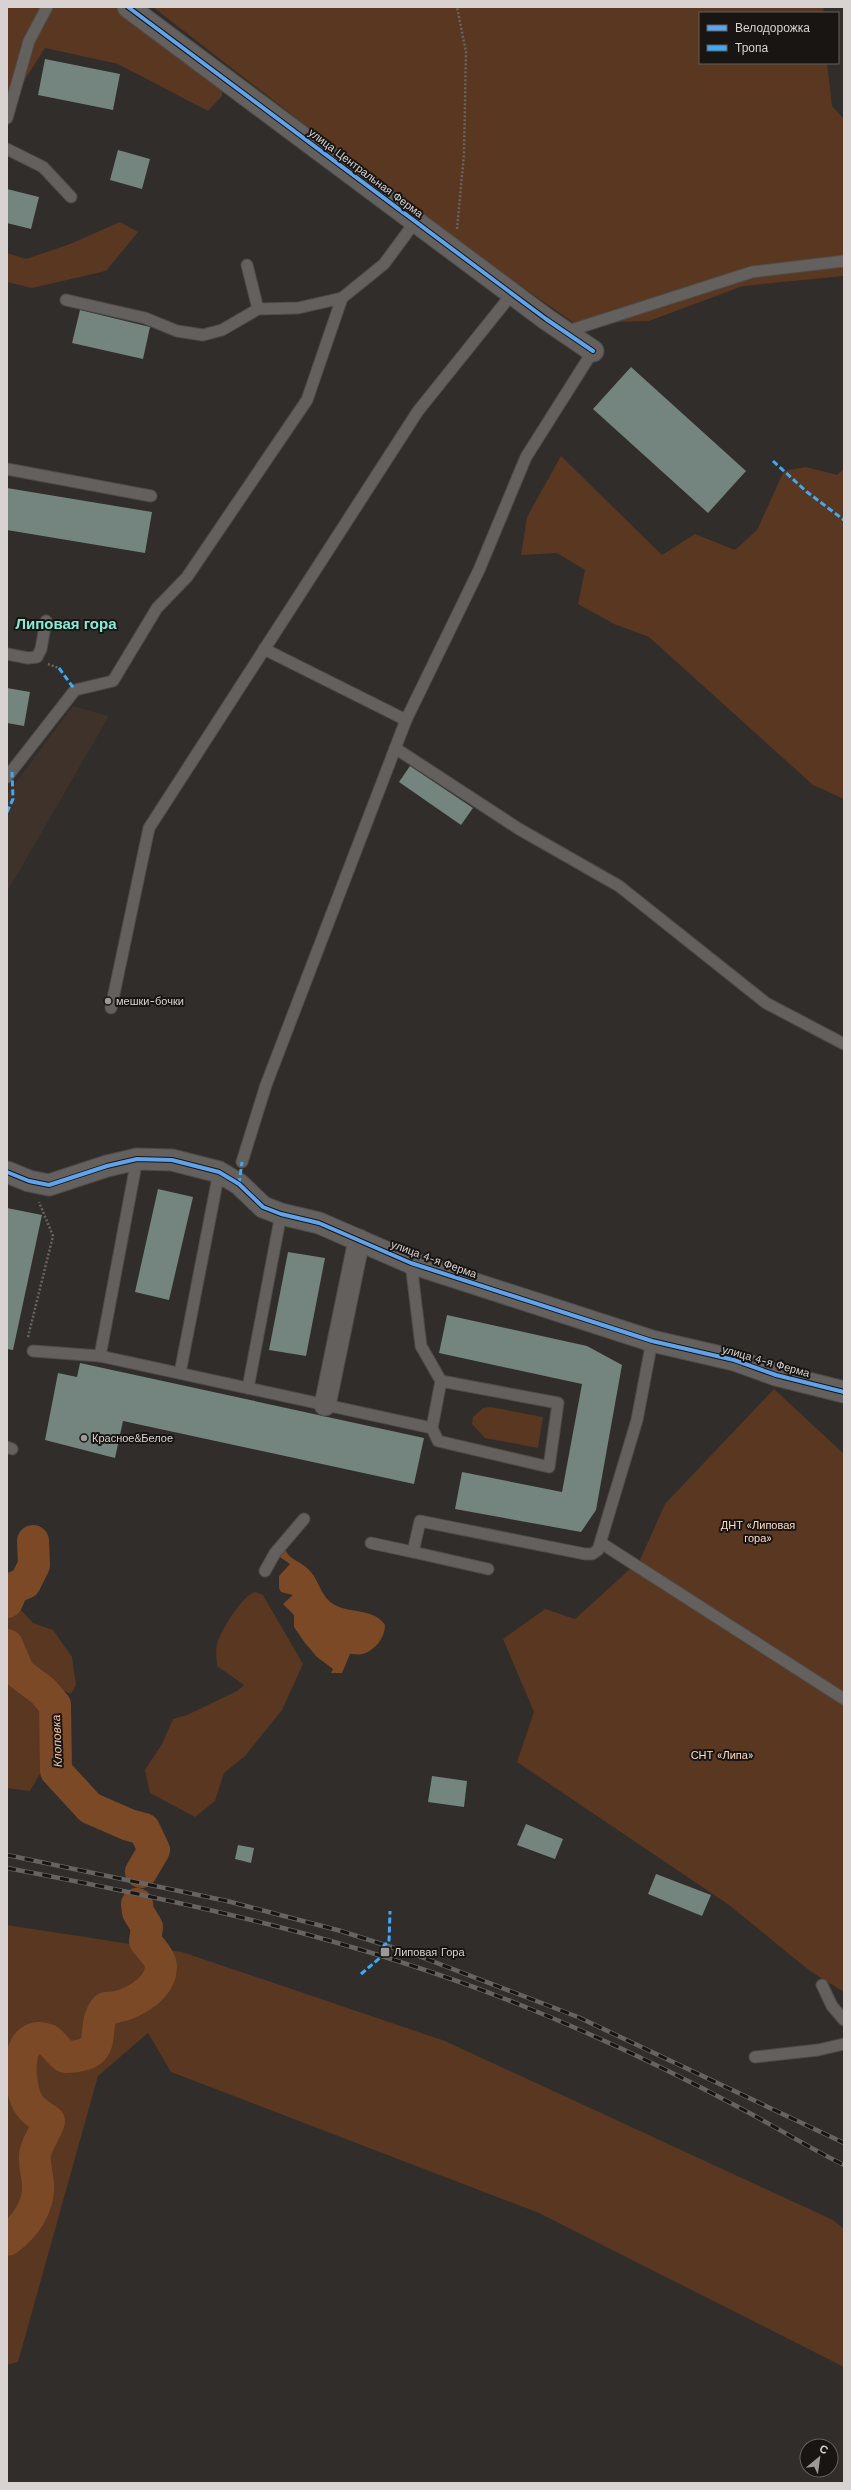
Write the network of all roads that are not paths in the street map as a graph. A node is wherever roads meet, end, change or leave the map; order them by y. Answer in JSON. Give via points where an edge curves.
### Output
{"nodes":[{"id":1,"x":47,"y":7,"type":"edge"},
{"id":2,"x":128,"y":7,"type":"edge"},
{"id":3,"x":7,"y":118,"type":"edge"},
{"id":4,"x":7,"y":149,"type":"edge"},
{"id":5,"x":71,"y":197,"type":"dead end"},
{"id":6,"x":415,"y":222,"type":"junction"},
{"id":7,"x":844,"y":261,"type":"edge"},
{"id":8,"x":247,"y":266,"type":"dead end"},
{"id":9,"x":512,"y":294,"type":"junction"},
{"id":10,"x":342,"y":298,"type":"junction"},
{"id":11,"x":66,"y":300,"type":"dead end"},
{"id":12,"x":258,"y":309,"type":"junction"},
{"id":13,"x":565,"y":332,"type":"junction"},
{"id":14,"x":594,"y":351,"type":"joint"},
{"id":15,"x":7,"y":469,"type":"edge"},
{"id":16,"x":151,"y":496,"type":"dead end"},
{"id":17,"x":46,"y":621,"type":"dead end"},
{"id":18,"x":264,"y":649,"type":"junction"},
{"id":19,"x":7,"y":654,"type":"edge"},
{"id":20,"x":406,"y":720,"type":"junction"},
{"id":21,"x":395,"y":748,"type":"junction"},
{"id":22,"x":7,"y":777,"type":"edge"},
{"id":23,"x":111,"y":1008,"type":"dead end"},
{"id":24,"x":844,"y":1044,"type":"edge"},
{"id":25,"x":137,"y":1159,"type":"junction"},
{"id":26,"x":242,"y":1162,"type":"dead end"},
{"id":27,"x":7,"y":1172,"type":"edge"},
{"id":28,"x":219,"y":1172,"type":"junction"},
{"id":29,"x":281,"y":1214,"type":"junction"},
{"id":30,"x":359,"y":1240,"type":"junction"},
{"id":31,"x":411,"y":1263,"type":"junction"},
{"id":32,"x":652,"y":1341,"type":"junction"},
{"id":33,"x":33,"y":1351,"type":"dead end"},
{"id":34,"x":100,"y":1356,"type":"junction"},
{"id":35,"x":180,"y":1373,"type":"junction"},
{"id":36,"x":441,"y":1381,"type":"junction"},
{"id":37,"x":248,"y":1388,"type":"junction"},
{"id":38,"x":844,"y":1392,"type":"edge"},
{"id":39,"x":325,"y":1405,"type":"junction"},
{"id":40,"x":432,"y":1428,"type":"junction"},
{"id":41,"x":304,"y":1519,"type":"dead end"},
{"id":42,"x":371,"y":1543,"type":"dead end"},
{"id":43,"x":601,"y":1543,"type":"junction"},
{"id":44,"x":413,"y":1552,"type":"junction"},
{"id":45,"x":488,"y":1569,"type":"dead end"},
{"id":46,"x":265,"y":1571,"type":"dead end"},
{"id":47,"x":844,"y":1699,"type":"edge"},
{"id":48,"x":822,"y":1985,"type":"dead end"},
{"id":49,"x":844,"y":2020,"type":"edge"},
{"id":50,"x":844,"y":2044,"type":"edge"},
{"id":51,"x":755,"y":2057,"type":"dead end"}],
"edges":[{"from":1,"to":3,"type":"lane","via":[[29,41]]},
{"from":2,"to":6,"type":"street","name":"улица Центральная Ферма"},
{"from":4,"to":5,"type":"lane","via":[[43,167]]},
{"from":6,"to":9,"type":"street","name":"улица Центральная Ферма"},
{"from":6,"to":10,"type":"lane","via":[[384,264]]},
{"from":7,"to":13,"type":"lane","via":[[752,272]]},
{"from":8,"to":12,"type":"lane"},
{"from":9,"to":13,"type":"street","name":"улица Центральная Ферма"},
{"from":9,"to":18,"type":"lane","via":[[418,410]]},
{"from":10,"to":12,"type":"lane","via":[[298,308]]},
{"from":10,"to":22,"type":"lane","via":[[307,400],[186,577],[157,608],[112,681],[75,690]]},
{"from":11,"to":12,"type":"lane","via":[[145,318],[177,331],[203,335],[222,330]]},
{"from":13,"to":14,"type":"street","name":"улица Центральная Ферма"},
{"from":14,"to":20,"type":"lane","via":[[526,457],[479,570]]},
{"from":15,"to":16,"type":"lane"},
{"from":17,"to":19,"type":"lane","via":[[37,657]]},
{"from":18,"to":20,"type":"lane"},
{"from":18,"to":23,"type":"lane","via":[[149,828]]},
{"from":20,"to":21,"type":"lane"},
{"from":21,"to":24,"type":"lane","via":[[519,829],[619,886],[766,1003]]},
{"from":21,"to":26,"type":"lane","via":[[266,1085]]},
{"from":25,"to":27,"type":"street","name":"улица 4-я Ферма","via":[[49,1185],[29,1181]]},
{"from":25,"to":28,"type":"street","name":"улица 4-я Ферма","via":[[172,1160]]},
{"from":25,"to":34,"type":"lane"},
{"from":28,"to":29,"type":"street","name":"улица 4-я Ферма","via":[[239,1184],[263,1207]]},
{"from":28,"to":35,"type":"lane"},
{"from":29,"to":30,"type":"street","name":"улица 4-я Ферма","via":[[319,1222]]},
{"from":29,"to":37,"type":"lane"},
{"from":30,"to":31,"type":"street","name":"улица 4-я Ферма"},
{"from":30,"to":39,"type":"street"},
{"from":31,"to":32,"type":"street","name":"улица 4-я Ферма"},
{"from":31,"to":36,"type":"lane","via":[[421,1346]]},
{"from":32,"to":38,"type":"street","name":"улица 4-я Ферма","via":[[734,1360],[776,1375]]},
{"from":32,"to":43,"type":"lane","via":[[637,1420]]},
{"from":33,"to":34,"type":"lane"},
{"from":34,"to":35,"type":"lane"},
{"from":35,"to":37,"type":"lane"},
{"from":36,"to":40,"type":"lane"},
{"from":36,"to":40,"type":"lane","via":[[558,1403],[549,1467],[438,1442]]},
{"from":37,"to":39,"type":"lane"},
{"from":39,"to":40,"type":"lane"},
{"from":41,"to":46,"type":"lane","via":[[275,1553]]},
{"from":42,"to":44,"type":"lane"},
{"from":43,"to":44,"type":"lane","via":[[598,1550],[592,1554],[585,1554],[420,1521]]},
{"from":43,"to":47,"type":"lane"},
{"from":44,"to":45,"type":"lane"},
{"from":48,"to":49,"type":"lane","via":[[832,2006]]},
{"from":50,"to":51,"type":"lane","via":[[818,2050]]}]}
